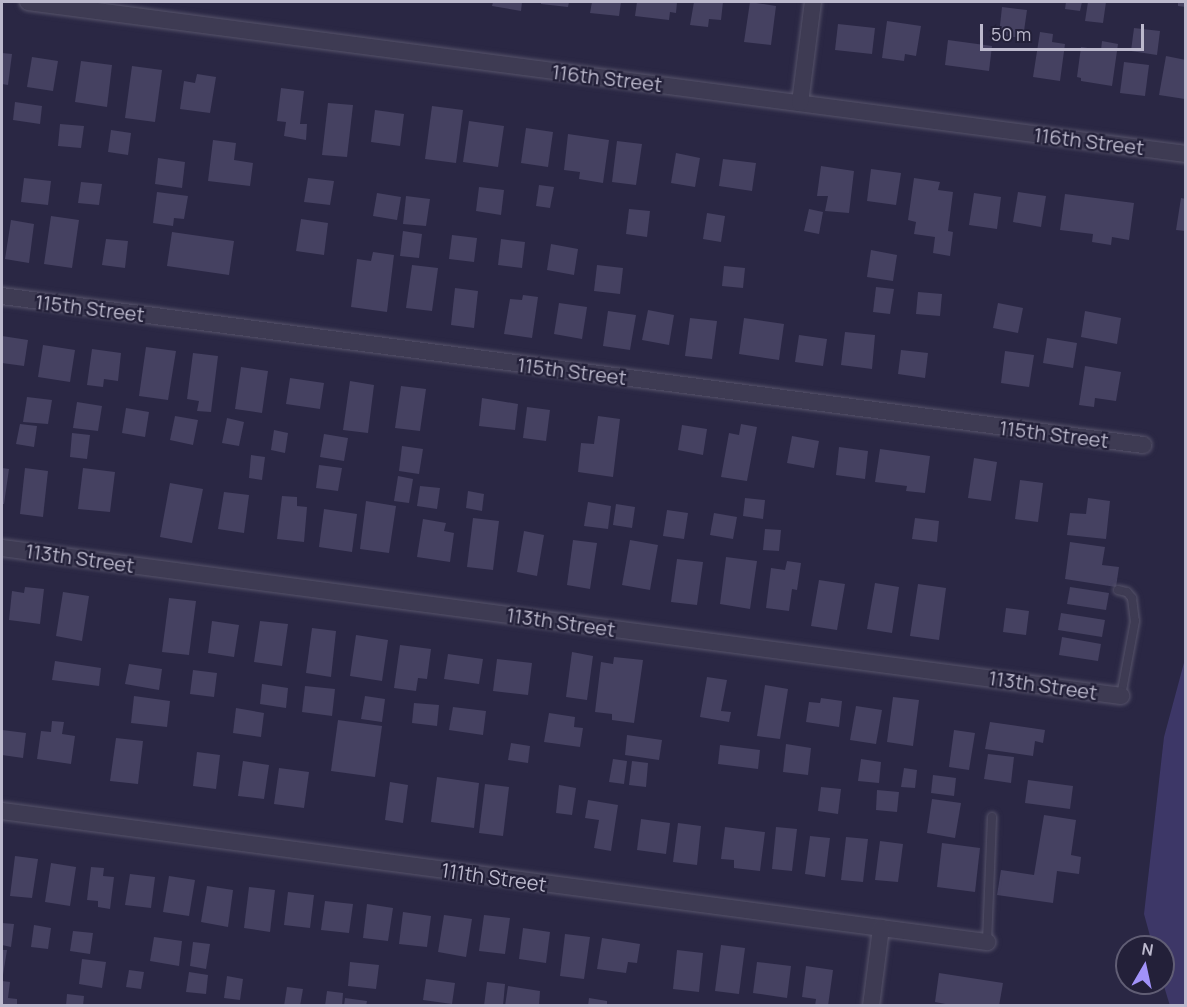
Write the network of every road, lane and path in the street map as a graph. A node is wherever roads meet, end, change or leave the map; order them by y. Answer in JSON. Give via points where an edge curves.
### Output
{"nodes":[{"id":1,"x":28,"y":2,"type":"edge"},
{"id":2,"x":813,"y":2,"type":"edge"},
{"id":3,"x":800,"y":103,"type":"junction"},
{"id":4,"x":1185,"y":154,"type":"edge"},
{"id":5,"x":2,"y":296,"type":"edge"},
{"id":6,"x":1143,"y":445,"type":"dead end"},
{"id":7,"x":2,"y":548,"type":"edge"},
{"id":8,"x":1118,"y":590,"type":"dead end"},
{"id":9,"x":1121,"y":696,"type":"joint"},
{"id":10,"x":2,"y":812,"type":"edge"},
{"id":11,"x":992,"y":818,"type":"dead end"},
{"id":12,"x":881,"y":928,"type":"junction"},
{"id":13,"x":987,"y":942,"type":"joint"},
{"id":14,"x":871,"y":1005,"type":"edge"}],
"edges":[{"from":1,"to":3,"type":"street","name":"116th Street"},
{"from":2,"to":3,"type":"street"},
{"from":3,"to":4,"type":"street","name":"116th Street"},
{"from":5,"to":6,"type":"street","name":"115th Street"},
{"from":7,"to":9,"type":"street","name":"113th Street"},
{"from":8,"to":9,"type":"lane","via":[[1132,598],[1135,621]]},
{"from":10,"to":12,"type":"street","name":"111th Street"},
{"from":11,"to":13,"type":"lane"},
{"from":12,"to":13,"type":"street","name":"111th Street"},
{"from":12,"to":14,"type":"street"}]}
